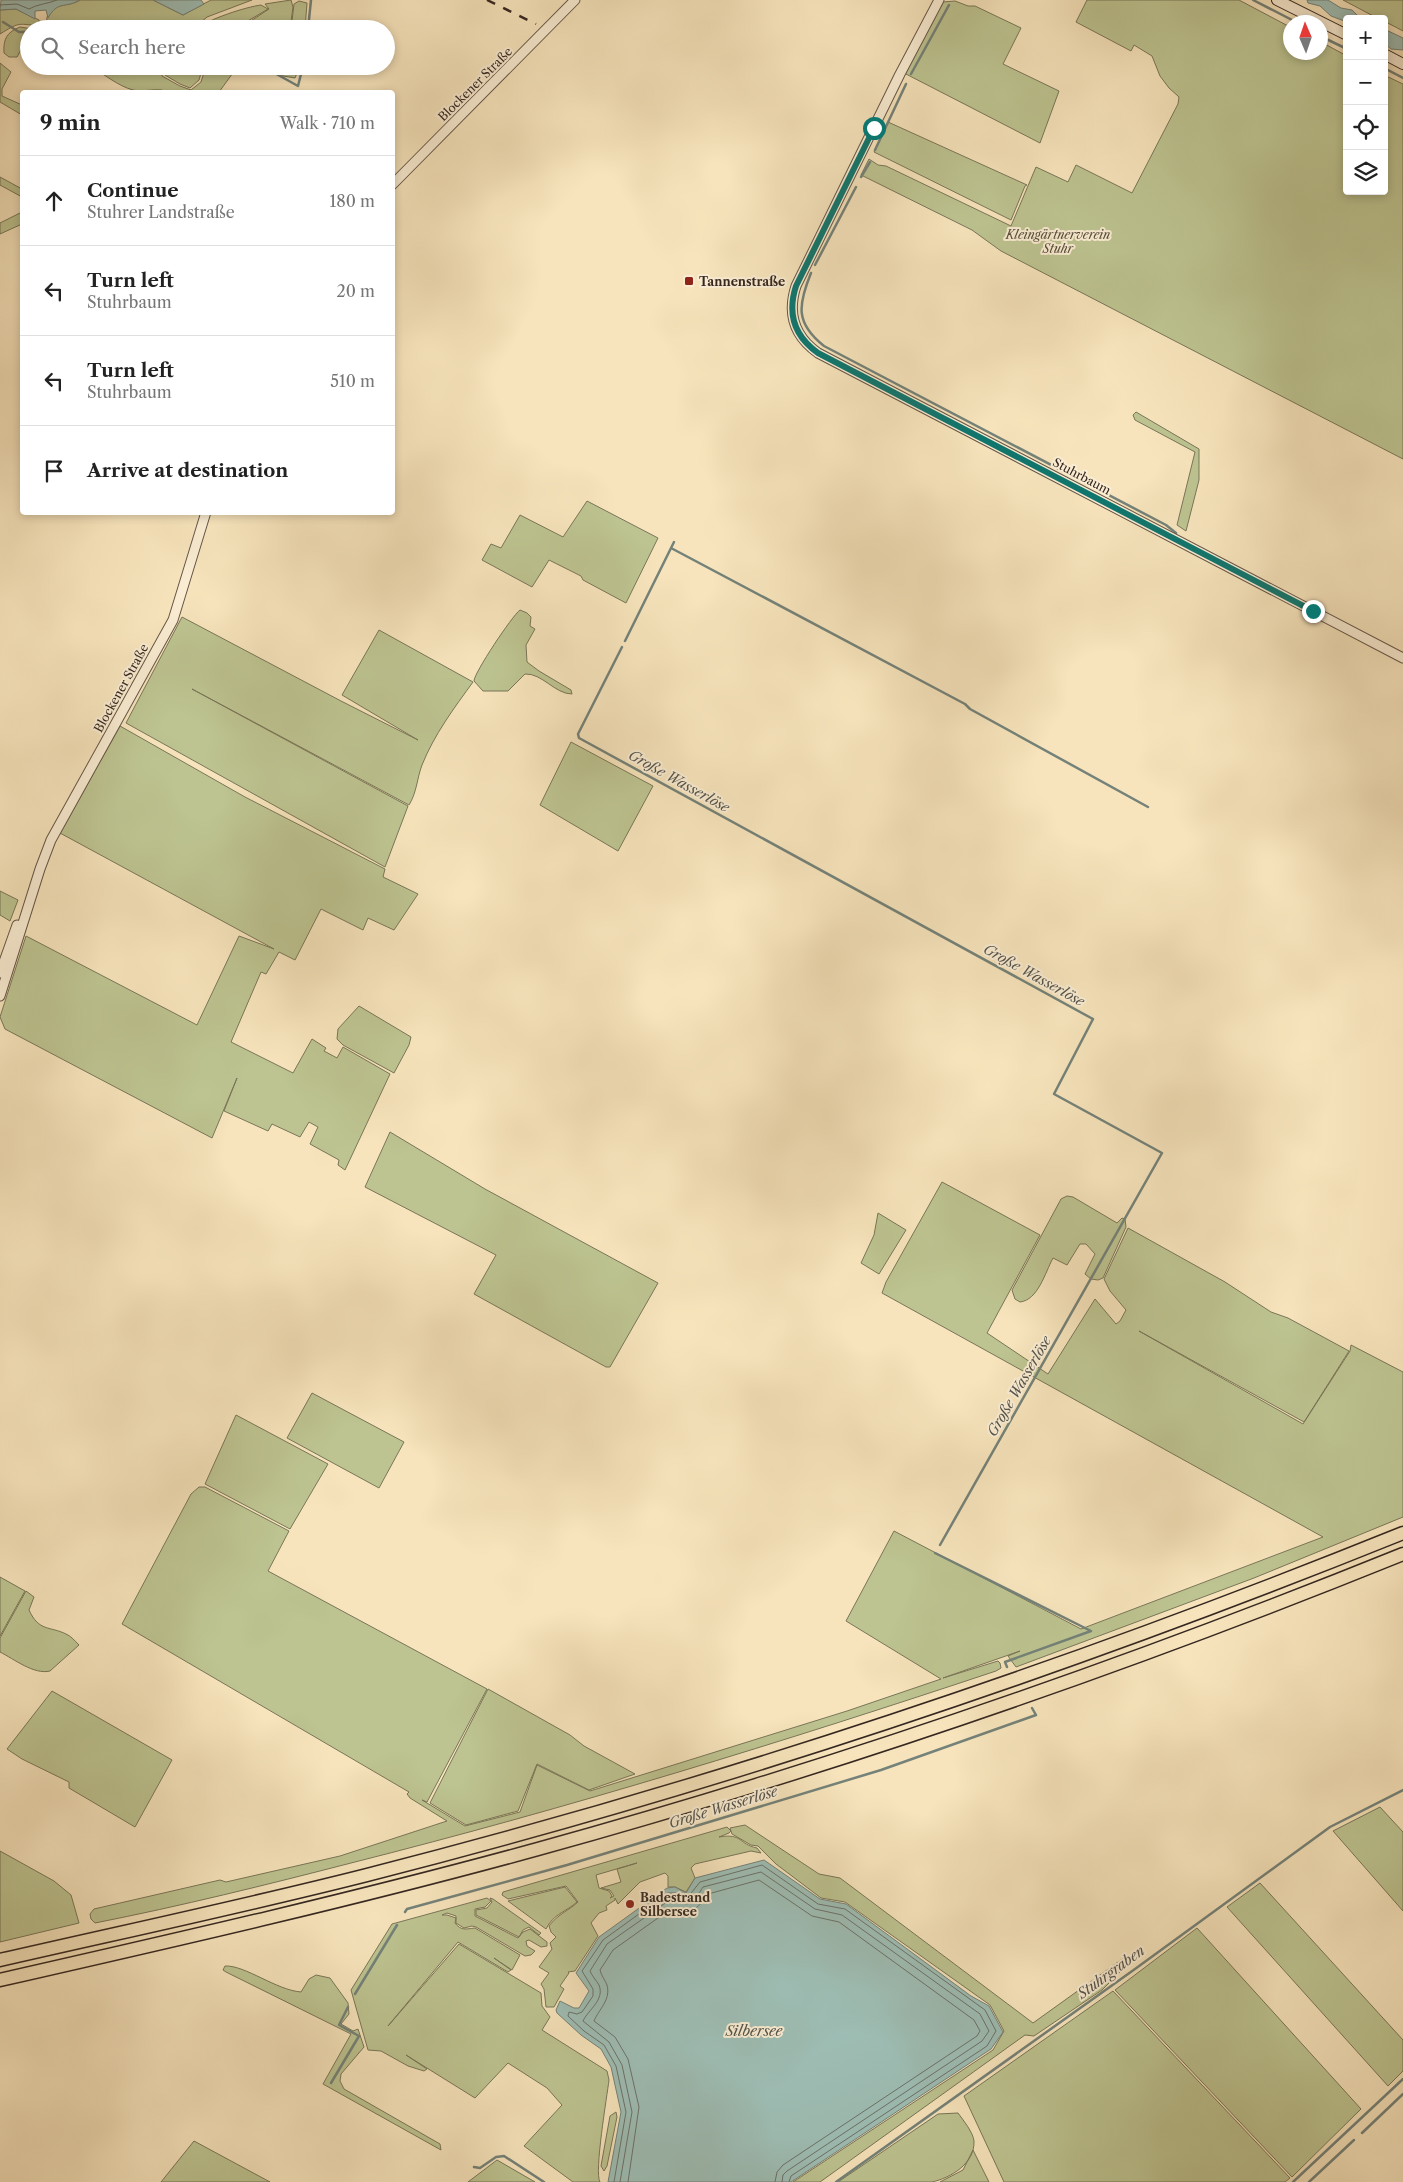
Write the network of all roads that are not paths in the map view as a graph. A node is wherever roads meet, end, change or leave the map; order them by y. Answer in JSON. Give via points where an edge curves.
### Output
{"nodes":[{"id":1,"x":575,"y":0,"type":"edge"},
{"id":2,"x":939,"y":0,"type":"edge"},
{"id":3,"x":1277,"y":0,"type":"edge"},
{"id":4,"x":1343,"y":34,"type":"edge"},
{"id":5,"x":1388,"y":56,"type":"edge"},
{"id":6,"x":1403,"y":64,"type":"edge"},
{"id":7,"x":395,"y":182,"type":"edge"},
{"id":8,"x":205,"y":515,"type":"edge"},
{"id":9,"x":1403,"y":658,"type":"edge"},
{"id":10,"x":40,"y":869,"type":"junction"},
{"id":11,"x":0,"y":973,"type":"edge"},
{"id":12,"x":0,"y":996,"type":"edge"},
{"id":13,"x":1403,"y":1533,"type":"edge"},
{"id":14,"x":1403,"y":1554,"type":"edge"},
{"id":15,"x":0,"y":1960,"type":"edge"},
{"id":16,"x":0,"y":1980,"type":"edge"}],
"edges":[{"from":1,"to":7,"type":"street","name":"Blockener Straße"},
{"from":2,"to":9,"type":"street","name":"Stuhrbaum","via":[[800,276],[792,297],[795,329],[818,353]]},
{"from":3,"to":4,"type":"main road"},
{"from":5,"to":6,"type":"main road"},
{"from":8,"to":10,"type":"street","name":"Blockener Straße","via":[[173,620],[58,826]]},
{"from":10,"to":11,"type":"street","name":"Blockener Straße"},
{"from":10,"to":12,"type":"street","name":"Blockener Straße"},
{"from":13,"to":15,"type":"highway","via":[[1150,1631],[771,1760],[368,1874]]},
{"from":14,"to":16,"type":"highway","via":[[1157,1650],[703,1801],[373,1892]]}]}
